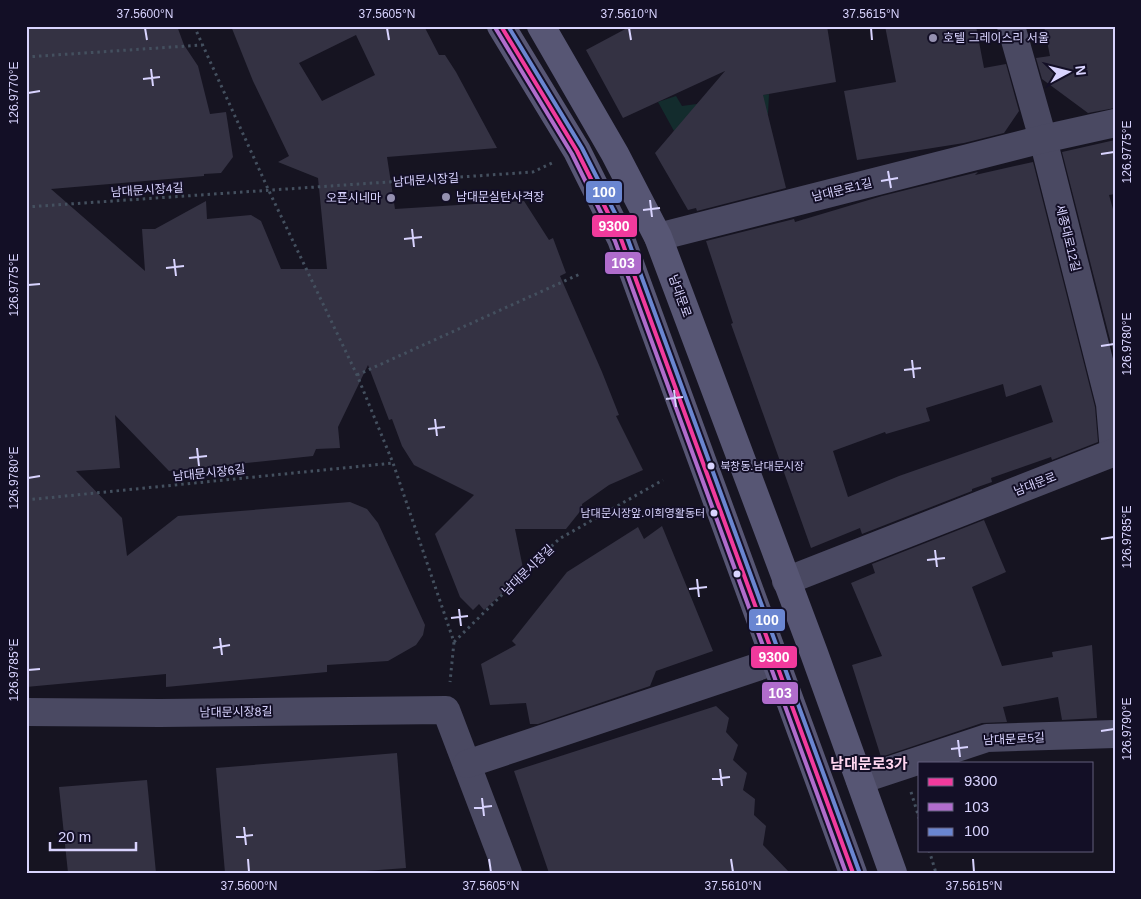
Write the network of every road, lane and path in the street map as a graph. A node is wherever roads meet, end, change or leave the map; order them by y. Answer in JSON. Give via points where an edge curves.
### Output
{"nodes":[{"id":1,"x":194,"y":26,"type":"edge"},
{"id":2,"x":501,"y":26,"type":"edge"},
{"id":3,"x":541,"y":26,"type":"edge"},
{"id":4,"x":1012,"y":26,"type":"edge"},
{"id":5,"x":202,"y":45,"type":"junction"},
{"id":6,"x":26,"y":57,"type":"edge"},
{"id":7,"x":1115,"y":123,"type":"edge"},
{"id":8,"x":1043,"y":139,"type":"junction"},
{"id":9,"x":577,"y":151,"type":"junction"},
{"id":10,"x":269,"y":191,"type":"junction"},
{"id":11,"x":26,"y":207,"type":"edge"},
{"id":12,"x":658,"y":237,"type":"junction"},
{"id":13,"x":580,"y":274,"type":"dead end"},
{"id":14,"x":357,"y":375,"type":"junction"},
{"id":15,"x":1115,"y":452,"type":"edge"},
{"id":16,"x":393,"y":463,"type":"junction"},
{"id":17,"x":663,"y":480,"type":"dead end"},
{"id":18,"x":26,"y":500,"type":"edge"},
{"id":19,"x":786,"y":581,"type":"junction"},
{"id":20,"x":454,"y":642,"type":"junction"},
{"id":21,"x":775,"y":661,"type":"junction"},
{"id":22,"x":446,"y":710,"type":"junction"},
{"id":23,"x":26,"y":712,"type":"edge"},
{"id":24,"x":1115,"y":734,"type":"edge"},
{"id":25,"x":467,"y":764,"type":"junction"},
{"id":26,"x":860,"y":780,"type":"junction"},
{"id":27,"x":930,"y":852,"type":"edge"},
{"id":28,"x":508,"y":873,"type":"edge"},
{"id":29,"x":853,"y":873,"type":"edge"},
{"id":30,"x":893,"y":873,"type":"edge"},
{"id":31,"x":936,"y":873,"type":"edge"}],
"edges":[{"from":1,"to":5,"type":"path"},
{"from":2,"to":9,"type":"main road"},
{"from":3,"to":12,"type":"main road","name":"남대문로","via":[[615,154]]},
{"from":4,"to":8,"type":"street","name":"세종대로12길"},
{"from":5,"to":6,"type":"path"},
{"from":5,"to":10,"type":"path"},
{"from":7,"to":8,"type":"street","name":"남대문로1길"},
{"from":8,"to":12,"type":"street","name":"남대문로1길"},
{"from":8,"to":15,"type":"street","name":"세종대로12길","via":[[1110,404]]},
{"from":9,"to":10,"type":"path","name":"남대문시장길","via":[[533,172]]},
{"from":9,"to":21,"type":"main road","via":[[621,239]]},
{"from":10,"to":11,"type":"path","name":"남대문시장4길"},
{"from":10,"to":14,"type":"path"},
{"from":12,"to":19,"type":"main road","name":"남대문로"},
{"from":13,"to":14,"type":"path"},
{"from":14,"to":16,"type":"path"},
{"from":15,"to":19,"type":"street","name":"남대문로"},
{"from":16,"to":18,"type":"path","name":"남대문시장6길"},
{"from":16,"to":20,"type":"path"},
{"from":17,"to":20,"type":"path","name":"남대문시장길","via":[[559,539]]},
{"from":19,"to":26,"type":"main road","name":"남대문로"},
{"from":20,"to":22,"type":"path"},
{"from":21,"to":25,"type":"street"},
{"from":21,"to":29,"type":"main road"},
{"from":22,"to":23,"type":"street","name":"남대문시장8길"},
{"from":22,"to":25,"type":"street"},
{"from":24,"to":26,"type":"street","name":"남대문로5길","via":[[987,738]]},
{"from":25,"to":28,"type":"street"},
{"from":26,"to":30,"type":"main road","name":"남대문로"},
{"from":27,"to":31,"type":"path"}]}
